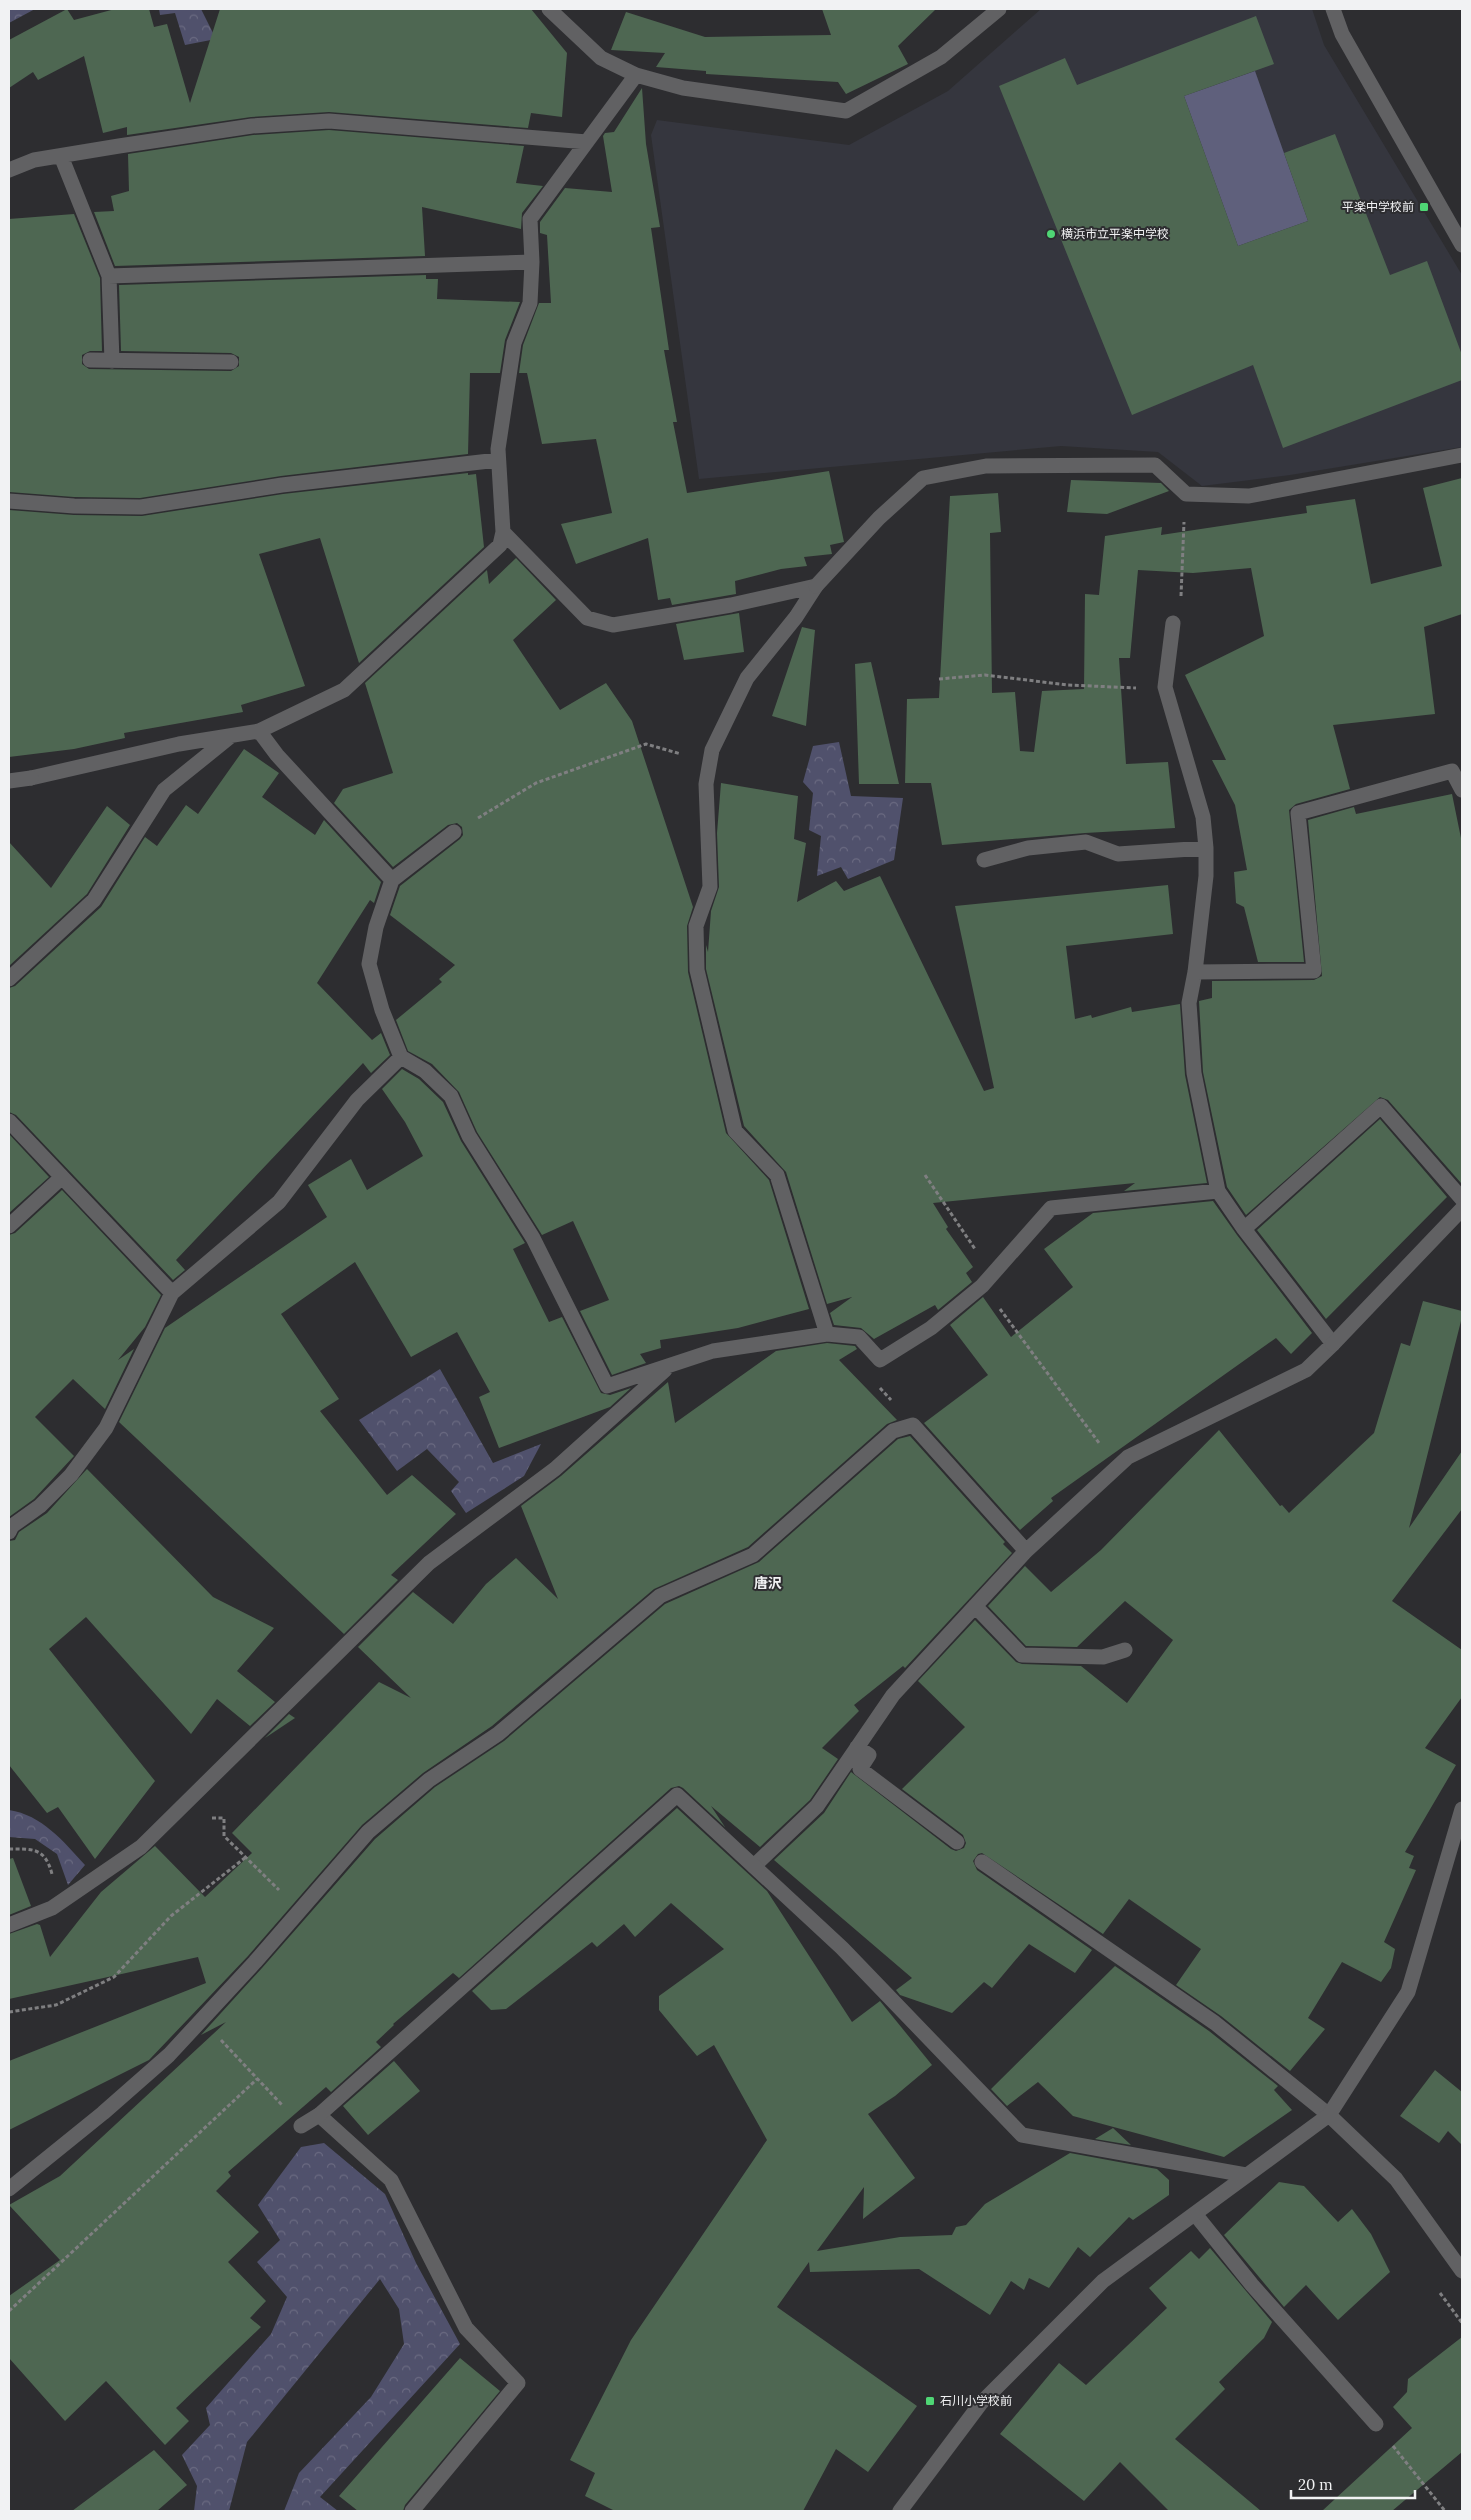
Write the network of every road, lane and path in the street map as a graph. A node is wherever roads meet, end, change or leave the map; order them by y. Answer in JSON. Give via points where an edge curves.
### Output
{"nodes":[{"id":1,"x":549,"y":9,"type":"edge"},
{"id":2,"x":999,"y":9,"type":"edge"},
{"id":3,"x":1333,"y":9,"type":"edge"},
{"id":4,"x":636,"y":75,"type":"junction"},
{"id":5,"x":587,"y":142,"type":"junction"},
{"id":6,"x":61,"y":156,"type":"junction"},
{"id":7,"x":9,"y":170,"type":"edge"},
{"id":8,"x":1462,"y":245,"type":"edge"},
{"id":9,"x":532,"y":262,"type":"junction"},
{"id":10,"x":109,"y":276,"type":"junction"},
{"id":11,"x":90,"y":360,"type":"dead end"},
{"id":12,"x":112,"y":361,"type":"junction"},
{"id":13,"x":231,"y":362,"type":"dead end"},
{"id":14,"x":1462,"y":455,"type":"edge"},
{"id":15,"x":498,"y":460,"type":"junction"},
{"id":16,"x":1186,"y":494,"type":"junction"},
{"id":17,"x":9,"y":500,"type":"edge"},
{"id":18,"x":503,"y":532,"type":"junction"},
{"id":19,"x":816,"y":586,"type":"junction"},
{"id":20,"x":1173,"y":623,"type":"joint"},
{"id":21,"x":939,"y":679,"type":"dead end"},
{"id":22,"x":1165,"y":687,"type":"junction"},
{"id":23,"x":259,"y":731,"type":"junction"},
{"id":24,"x":232,"y":736,"type":"junction"},
{"id":25,"x":710,"y":764,"type":"junction"},
{"id":26,"x":9,"y":781,"type":"edge"},
{"id":27,"x":1462,"y":790,"type":"edge"},
{"id":28,"x":454,"y":832,"type":"joint"},
{"id":29,"x":1206,"y":848,"type":"junction"},
{"id":30,"x":984,"y":860,"type":"dead end"},
{"id":31,"x":392,"y":880,"type":"junction"},
{"id":32,"x":1195,"y":972,"type":"junction"},
{"id":33,"x":9,"y":979,"type":"edge"},
{"id":34,"x":401,"y":1057,"type":"junction"},
{"id":35,"x":9,"y":1121,"type":"edge"},
{"id":36,"x":925,"y":1175,"type":"dead end"},
{"id":37,"x":62,"y":1177,"type":"junction"},
{"id":38,"x":1218,"y":1192,"type":"junction"},
{"id":39,"x":1462,"y":1199,"type":"edge"},
{"id":40,"x":1462,"y":1209,"type":"edge"},
{"id":41,"x":9,"y":1226,"type":"edge"},
{"id":42,"x":1244,"y":1229,"type":"junction"},
{"id":43,"x":993,"y":1275,"type":"junction"},
{"id":44,"x":982,"y":1286,"type":"junction"},
{"id":45,"x":172,"y":1293,"type":"junction"},
{"id":46,"x":827,"y":1334,"type":"junction"},
{"id":47,"x":1333,"y":1344,"type":"junction"},
{"id":48,"x":670,"y":1365,"type":"junction"},
{"id":49,"x":1117,"y":1467,"type":"junction"},
{"id":50,"x":9,"y":1532,"type":"edge"},
{"id":51,"x":1026,"y":1551,"type":"junction"},
{"id":52,"x":975,"y":1606,"type":"junction"},
{"id":53,"x":1125,"y":1650,"type":"dead end"},
{"id":54,"x":857,"y":1747,"type":"junction"},
{"id":55,"x":1462,"y":1809,"type":"edge"},
{"id":56,"x":224,"y":1836,"type":"dead end"},
{"id":57,"x":957,"y":1842,"type":"dead end"},
{"id":58,"x":9,"y":1849,"type":"edge"},
{"id":59,"x":246,"y":1857,"type":"junction"},
{"id":60,"x":982,"y":1862,"type":"dead end"},
{"id":61,"x":754,"y":1866,"type":"junction"},
{"id":62,"x":60,"y":1903,"type":"junction"},
{"id":63,"x":300,"y":1910,"type":"junction"},
{"id":64,"x":9,"y":1925,"type":"edge"},
{"id":65,"x":9,"y":2012,"type":"edge"},
{"id":66,"x":202,"y":2019,"type":"junction"},
{"id":67,"x":258,"y":2079,"type":"junction"},
{"id":68,"x":319,"y":2115,"type":"junction"},
{"id":69,"x":1329,"y":2115,"type":"junction"},
{"id":70,"x":301,"y":2126,"type":"joint"},
{"id":71,"x":1246,"y":2175,"type":"junction"},
{"id":72,"x":9,"y":2188,"type":"edge"},
{"id":73,"x":1195,"y":2214,"type":"junction"},
{"id":74,"x":1462,"y":2271,"type":"edge"},
{"id":75,"x":9,"y":2311,"type":"edge"},
{"id":76,"x":1376,"y":2424,"type":"joint"},
{"id":77,"x":412,"y":2511,"type":"edge"},
{"id":78,"x":900,"y":2511,"type":"edge"},
{"id":79,"x":1445,"y":2511,"type":"edge"}],
"edges":[{"from":1,"to":4,"type":"street","via":[[601,58]]},
{"from":2,"to":4,"type":"street","via":[[941,57],[846,111],[683,88]]},
{"from":3,"to":8,"type":"street","via":[[1342,34]]},
{"from":4,"to":5,"type":"street"},
{"from":5,"to":6,"type":"street","via":[[329,121],[252,126]]},
{"from":5,"to":9,"type":"street","via":[[530,219]]},
{"from":6,"to":7,"type":"street","via":[[34,160]]},
{"from":6,"to":10,"type":"street"},
{"from":9,"to":10,"type":"street"},
{"from":9,"to":15,"type":"street","via":[[530,303],[514,342]]},
{"from":10,"to":12,"type":"street"},
{"from":11,"to":12,"type":"street"},
{"from":12,"to":13,"type":"street"},
{"from":14,"to":16,"type":"street","via":[[1249,496]]},
{"from":15,"to":17,"type":"street","via":[[282,485],[141,508]]},
{"from":15,"to":18,"type":"street"},
{"from":16,"to":19,"type":"street","via":[[1155,464],[986,466],[923,478]]},
{"from":16,"to":20,"type":"path","via":[[1180,597]]},
{"from":18,"to":19,"type":"street","via":[[587,618],[613,625],[731,605]]},
{"from":18,"to":23,"type":"street","via":[[500,545],[344,690]]},
{"from":19,"to":25,"type":"street","via":[[796,618],[747,678],[712,750]]},
{"from":20,"to":22,"type":"street"},
{"from":21,"to":22,"type":"path","via":[[985,675],[1117,689]]},
{"from":22,"to":29,"type":"street","via":[[1203,817]]},
{"from":23,"to":24,"type":"street"},
{"from":23,"to":31,"type":"street","via":[[277,755]]},
{"from":24,"to":26,"type":"street","via":[[179,744]]},
{"from":24,"to":33,"type":"street","via":[[164,790],[94,900]]},
{"from":25,"to":28,"type":"path","via":[[646,744],[536,783]]},
{"from":25,"to":46,"type":"street","via":[[706,784],[710,887],[696,926],[697,970],[735,1131],[777,1175]]},
{"from":27,"to":32,"type":"street","via":[[1452,772],[1298,813],[1314,971]]},
{"from":28,"to":31,"type":"street"},
{"from":29,"to":30,"type":"street","via":[[1118,854],[1086,842],[1028,848]]},
{"from":29,"to":32,"type":"street"},
{"from":31,"to":34,"type":"street","via":[[368,964]]},
{"from":32,"to":38,"type":"street","via":[[1189,1003],[1194,1073]]},
{"from":34,"to":45,"type":"street","via":[[357,1100],[279,1202]]},
{"from":34,"to":48,"type":"street","via":[[426,1071],[451,1096],[469,1136],[533,1238],[607,1386]]},
{"from":35,"to":37,"type":"street"},
{"from":36,"to":43,"type":"path"},
{"from":37,"to":41,"type":"street"},
{"from":37,"to":45,"type":"street"},
{"from":38,"to":42,"type":"street"},
{"from":38,"to":43,"type":"street","via":[[1051,1208]]},
{"from":39,"to":42,"type":"street","via":[[1382,1106]]},
{"from":40,"to":47,"type":"street"},
{"from":42,"to":47,"type":"street"},
{"from":43,"to":44,"type":"street"},
{"from":44,"to":46,"type":"street","via":[[931,1328],[880,1360],[859,1337]]},
{"from":44,"to":49,"type":"path"},
{"from":45,"to":50,"type":"street","via":[[106,1428],[71,1475]]},
{"from":46,"to":48,"type":"street","via":[[712,1351]]},
{"from":47,"to":49,"type":"street","via":[[1306,1370],[1128,1457]]},
{"from":48,"to":62,"type":"street","via":[[555,1469],[429,1563],[142,1847]]},
{"from":49,"to":51,"type":"street"},
{"from":51,"to":52,"type":"street"},
{"from":51,"to":63,"type":"street","via":[[913,1425],[894,1431],[753,1555],[660,1596],[498,1734],[429,1780],[368,1832]]},
{"from":52,"to":53,"type":"street","via":[[1022,1655],[1103,1657]]},
{"from":52,"to":54,"type":"street","via":[[893,1695]]},
{"from":54,"to":57,"type":"street","via":[[869,1756],[860,1769]]},
{"from":54,"to":61,"type":"street","via":[[817,1806]]},
{"from":55,"to":69,"type":"street","via":[[1408,1992]]},
{"from":56,"to":59,"type":"path"},
{"from":58,"to":62,"type":"path","via":[[34,1849],[42,1855],[50,1865]]},
{"from":59,"to":63,"type":"path"},
{"from":59,"to":65,"type":"path","via":[[170,1916],[114,1977],[56,2005]]},
{"from":60,"to":69,"type":"street","via":[[1215,2022]]},
{"from":61,"to":68,"type":"street","via":[[677,1795]]},
{"from":61,"to":71,"type":"street","via":[[842,1948],[1022,2135]]},
{"from":62,"to":64,"type":"street"},
{"from":63,"to":66,"type":"street"},
{"from":66,"to":67,"type":"path"},
{"from":66,"to":72,"type":"street","via":[[169,2055],[104,2112]]},
{"from":67,"to":70,"type":"path"},
{"from":67,"to":75,"type":"path"},
{"from":68,"to":70,"type":"street"},
{"from":68,"to":77,"type":"street","via":[[391,2180],[466,2328],[518,2384]]},
{"from":69,"to":71,"type":"street"},
{"from":69,"to":74,"type":"street","via":[[1396,2179]]},
{"from":71,"to":73,"type":"street"},
{"from":73,"to":76,"type":"street","via":[[1252,2284]]},
{"from":73,"to":78,"type":"street","via":[[1103,2281],[1027,2356],[964,2425]]},
{"from":76,"to":79,"type":"path"}]}
